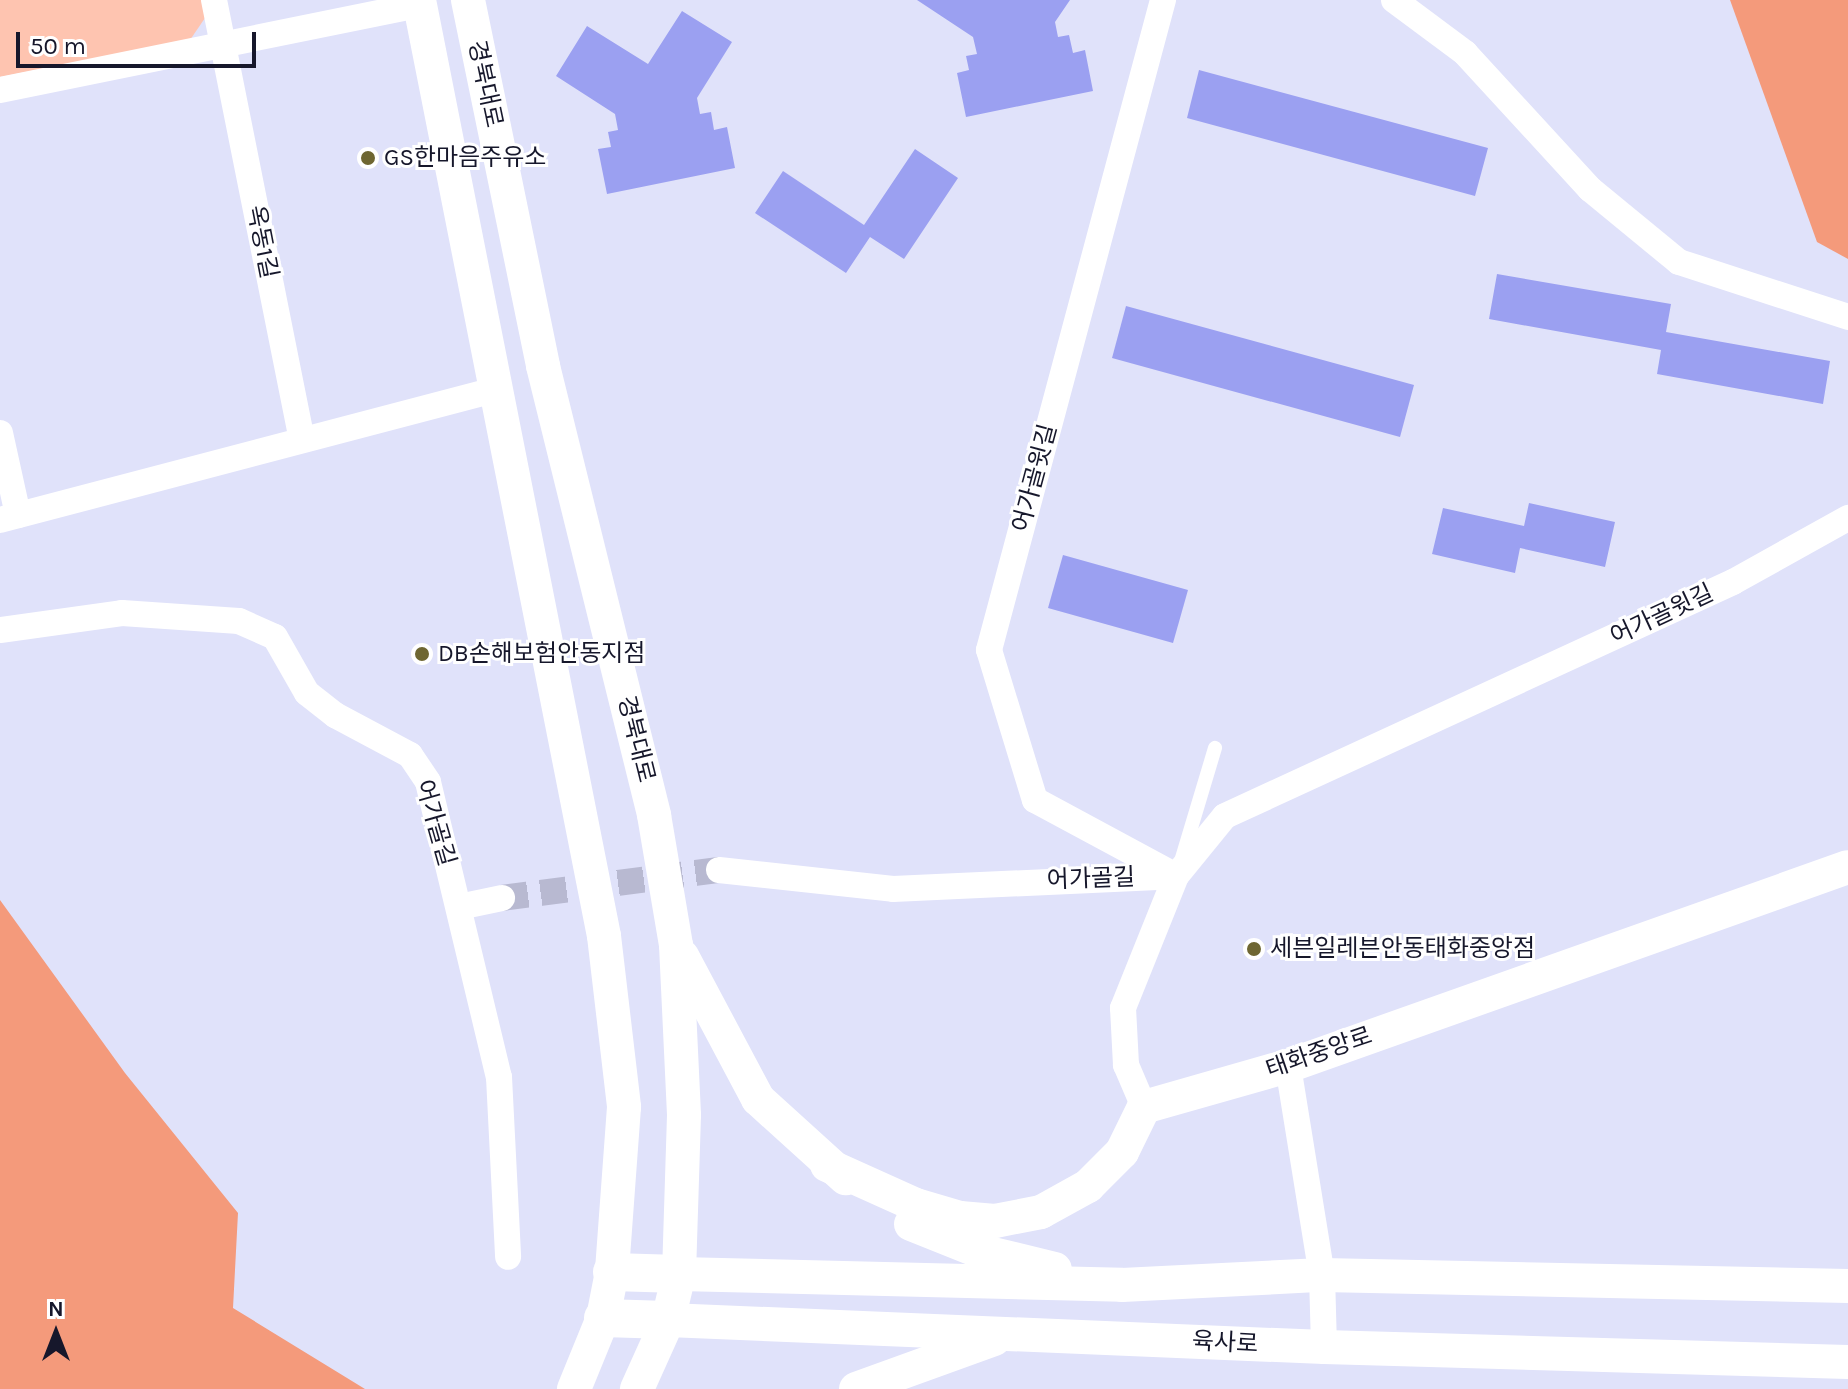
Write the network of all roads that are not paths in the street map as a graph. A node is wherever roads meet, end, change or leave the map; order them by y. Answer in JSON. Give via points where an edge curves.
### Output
{"nodes":[{"id":1,"x":214,"y":0,"type":"edge"},
{"id":2,"x":468,"y":0,"type":"edge"},
{"id":3,"x":1163,"y":0,"type":"edge"},
{"id":4,"x":1394,"y":0,"type":"edge"},
{"id":5,"x":419,"y":2,"type":"edge"},
{"id":6,"x":222,"y":45,"type":"junction"},
{"id":7,"x":0,"y":90,"type":"edge"},
{"id":8,"x":1848,"y":317,"type":"edge"},
{"id":9,"x":498,"y":389,"type":"junction"},
{"id":10,"x":0,"y":433,"type":"edge"},
{"id":11,"x":302,"y":439,"type":"junction"},
{"id":12,"x":9,"y":517,"type":"edge"},
{"id":13,"x":1848,"y":518,"type":"edge"},
{"id":14,"x":0,"y":630,"type":"edge"},
{"id":15,"x":1215,"y":748,"type":"dead end"},
{"id":16,"x":1848,"y":867,"type":"edge"},
{"id":17,"x":719,"y":870,"type":"tunnel mouth"},
{"id":18,"x":1176,"y":876,"type":"junction"},
{"id":19,"x":502,"y":898,"type":"tunnel mouth"},
{"id":20,"x":459,"y":907,"type":"junction"},
{"id":21,"x":676,"y":945,"type":"junction"},
{"id":22,"x":1288,"y":1066,"type":"junction"},
{"id":23,"x":1144,"y":1107,"type":"junction"},
{"id":24,"x":827,"y":1165,"type":"junction"},
{"id":25,"x":508,"y":1257,"type":"dead end"},
{"id":26,"x":612,"y":1272,"type":"junction"},
{"id":27,"x":679,"y":1274,"type":"junction"},
{"id":28,"x":1322,"y":1275,"type":"junction"},
{"id":29,"x":1122,"y":1285,"type":"junction"},
{"id":30,"x":1848,"y":1286,"type":"edge"},
{"id":31,"x":603,"y":1318,"type":"junction"},
{"id":32,"x":668,"y":1320,"type":"junction"},
{"id":33,"x":1012,"y":1333,"type":"junction"},
{"id":34,"x":1324,"y":1347,"type":"junction"},
{"id":35,"x":1848,"y":1362,"type":"edge"},
{"id":36,"x":574,"y":1389,"type":"edge"},
{"id":37,"x":637,"y":1389,"type":"edge"},
{"id":38,"x":856,"y":1389,"type":"edge"}],
"edges":[{"from":1,"to":6,"type":"street","name":"옥동1길"},
{"from":2,"to":21,"type":"street","name":"경북대로","via":[[543,366],[654,815]]},
{"from":3,"to":18,"type":"street","name":"어가골윗길","via":[[989,650],[1035,800]]},
{"from":4,"to":8,"type":"street","via":[[1465,53],[1590,189],[1679,262]]},
{"from":5,"to":6,"type":"street"},
{"from":5,"to":9,"type":"street","name":"경북대로"},
{"from":6,"to":7,"type":"street"},
{"from":6,"to":11,"type":"street","name":"옥동1길"},
{"from":9,"to":11,"type":"street"},
{"from":9,"to":26,"type":"street","name":"경북대로","via":[[604,936],[624,1107]]},
{"from":10,"to":12,"type":"street"},
{"from":11,"to":12,"type":"street"},
{"from":13,"to":18,"type":"street","name":"어가골윗길","via":[[1733,582],[1225,816]]},
{"from":14,"to":20,"type":"street","name":"어가골길","via":[[122,613],[239,621],[275,637],[307,693],[335,715],[410,755],[428,782]]},
{"from":15,"to":18,"type":"lane","name":"어가골윗길"},
{"from":16,"to":22,"type":"street","name":"태화중앙로"},
{"from":17,"to":18,"type":"street","name":"어가골길","via":[[893,889]]},
{"from":18,"to":23,"type":"street","name":"어가골윗길","via":[[1123,1008],[1126,1065]]},
{"from":19,"to":20,"type":"street"},
{"from":20,"to":25,"type":"street","name":"어가골길","via":[[499,1077]]},
{"from":21,"to":24,"type":"street","via":[[758,1099]]},
{"from":21,"to":27,"type":"street","name":"경북대로","via":[[684,1115]]},
{"from":22,"to":23,"type":"street","name":"태화중앙로"},
{"from":22,"to":28,"type":"street"},
{"from":23,"to":24,"type":"street","via":[[1122,1152],[1088,1186],[1041,1212],[995,1221],[916,1205]]},
{"from":24,"to":29,"type":"street","via":[[905,1222],[976,1250]]},
{"from":26,"to":27,"type":"main road"},
{"from":26,"to":31,"type":"street","name":"경북대로"},
{"from":27,"to":29,"type":"street"},
{"from":27,"to":32,"type":"street","name":"경북대로"},
{"from":28,"to":29,"type":"street"},
{"from":28,"to":30,"type":"street"},
{"from":28,"to":34,"type":"street"},
{"from":31,"to":32,"type":"main road","name":"육사로"},
{"from":31,"to":36,"type":"street","name":"경북대로"},
{"from":32,"to":33,"type":"street","name":"육사로"},
{"from":32,"to":37,"type":"street","name":"경북대로"},
{"from":33,"to":34,"type":"street","name":"육사로"},
{"from":33,"to":38,"type":"street"},
{"from":34,"to":35,"type":"street","name":"육사로"}]}
